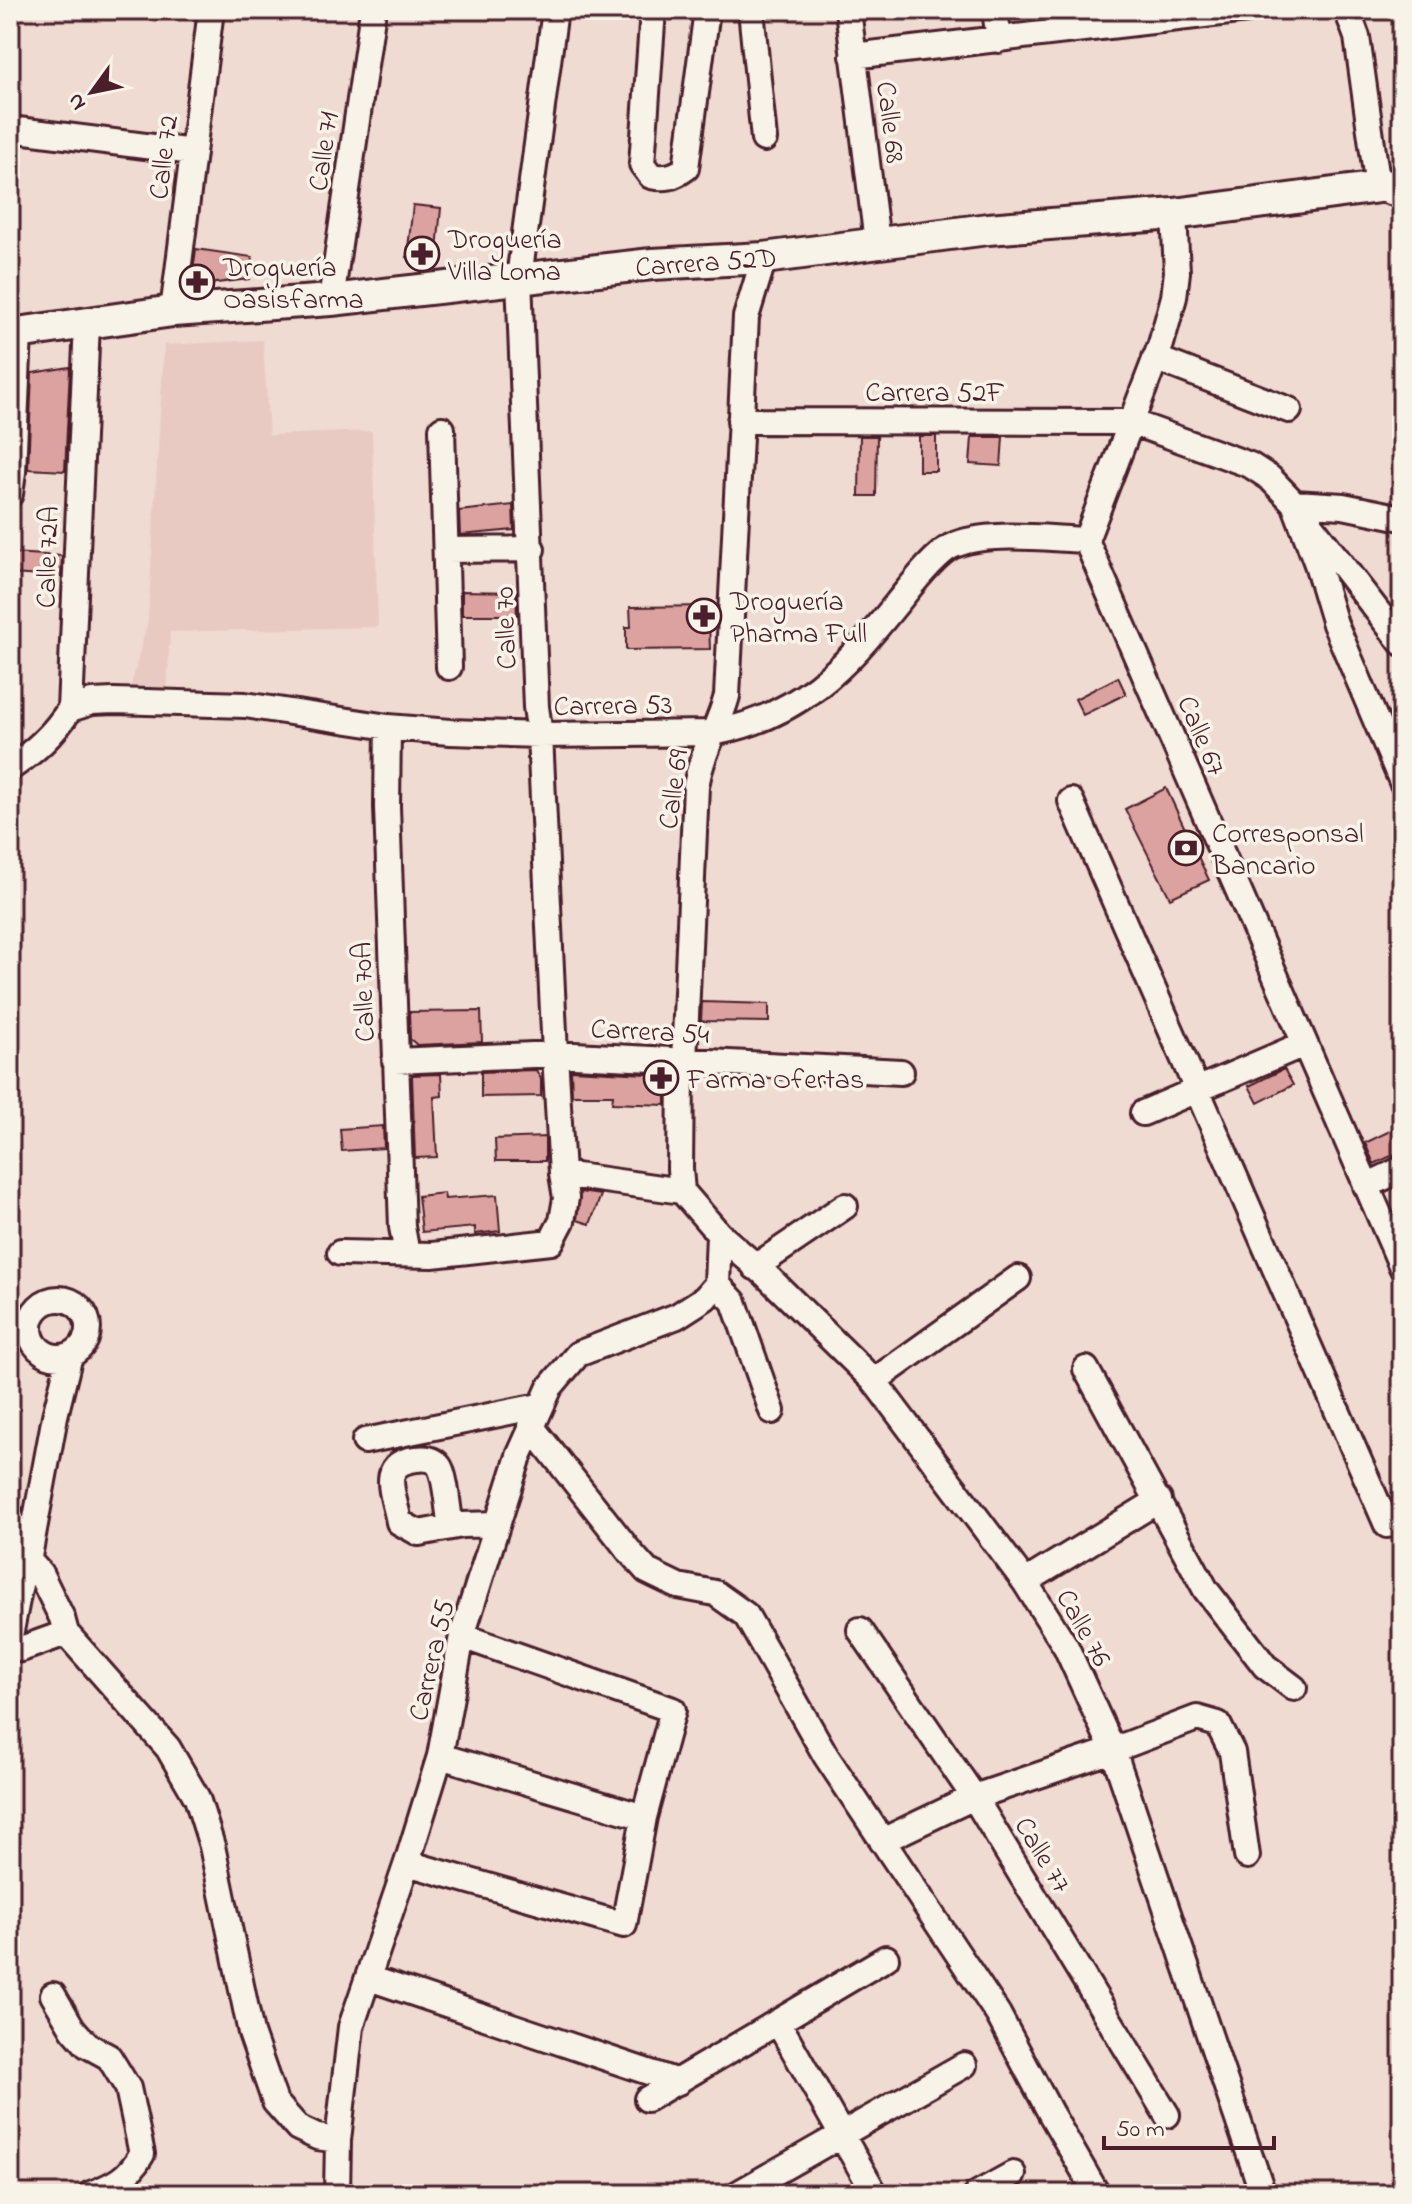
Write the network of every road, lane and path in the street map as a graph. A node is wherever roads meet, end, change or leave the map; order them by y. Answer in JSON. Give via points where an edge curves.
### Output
{"nodes":[{"id":1,"x":211,"y":10,"type":"edge"},
{"id":2,"x":373,"y":10,"type":"edge"},
{"id":3,"x":555,"y":10,"type":"edge"},
{"id":4,"x":653,"y":10,"type":"edge"},
{"id":5,"x":707,"y":10,"type":"edge"},
{"id":6,"x":751,"y":10,"type":"edge"},
{"id":7,"x":848,"y":10,"type":"edge"},
{"id":8,"x":995,"y":10,"type":"edge"},
{"id":9,"x":1247,"y":10,"type":"edge"},
{"id":10,"x":1347,"y":10,"type":"edge"},
{"id":11,"x":999,"y":40,"type":"junction"},
{"id":12,"x":853,"y":56,"type":"junction"},
{"id":13,"x":10,"y":129,"type":"edge"},
{"id":14,"x":764,"y":139,"type":"dead end"},
{"id":15,"x":193,"y":152,"type":"junction"},
{"id":16,"x":1394,"y":189,"type":"edge"},
{"id":17,"x":1174,"y":214,"type":"junction"},
{"id":18,"x":877,"y":242,"type":"junction"},
{"id":19,"x":764,"y":258,"type":"junction"},
{"id":20,"x":519,"y":278,"type":"junction"},
{"id":21,"x":331,"y":300,"type":"junction"},
{"id":22,"x":173,"y":311,"type":"junction"},
{"id":23,"x":87,"y":323,"type":"junction"},
{"id":24,"x":15,"y":333,"type":"edge"},
{"id":25,"x":1155,"y":358,"type":"junction"},
{"id":26,"x":1289,"y":410,"type":"dead end"},
{"id":27,"x":740,"y":421,"type":"junction"},
{"id":28,"x":1131,"y":422,"type":"junction"},
{"id":29,"x":442,"y":429,"type":"dead end"},
{"id":30,"x":10,"y":494,"type":"edge"},
{"id":31,"x":1294,"y":503,"type":"junction"},
{"id":32,"x":1402,"y":518,"type":"edge"},
{"id":33,"x":1086,"y":540,"type":"junction"},
{"id":34,"x":532,"y":549,"type":"junction"},
{"id":35,"x":446,"y":550,"type":"junction"},
{"id":36,"x":1402,"y":643,"type":"edge"},
{"id":37,"x":449,"y":667,"type":"dead end"},
{"id":38,"x":70,"y":709,"type":"junction"},
{"id":39,"x":388,"y":727,"type":"junction"},
{"id":40,"x":713,"y":733,"type":"junction"},
{"id":41,"x":540,"y":735,"type":"junction"},
{"id":42,"x":10,"y":768,"type":"edge"},
{"id":43,"x":1402,"y":782,"type":"edge"},
{"id":44,"x":1071,"y":801,"type":"dead end"},
{"id":45,"x":1304,"y":1044,"type":"junction"},
{"id":46,"x":555,"y":1054,"type":"junction"},
{"id":47,"x":395,"y":1061,"type":"junction"},
{"id":48,"x":684,"y":1062,"type":"junction"},
{"id":49,"x":901,"y":1072,"type":"dead end"},
{"id":50,"x":1197,"y":1090,"type":"junction"},
{"id":51,"x":1143,"y":1113,"type":"dead end"},
{"id":52,"x":1402,"y":1169,"type":"edge"},
{"id":53,"x":562,"y":1174,"type":"junction"},
{"id":54,"x":1366,"y":1186,"type":"junction"},
{"id":55,"x":682,"y":1191,"type":"junction"},
{"id":56,"x":845,"y":1206,"type":"dead end"},
{"id":57,"x":719,"y":1234,"type":"junction"},
{"id":58,"x":340,"y":1253,"type":"dead end"},
{"id":59,"x":407,"y":1254,"type":"junction"},
{"id":60,"x":755,"y":1267,"type":"junction"},
{"id":61,"x":1402,"y":1267,"type":"edge"},
{"id":62,"x":1018,"y":1278,"type":"dead end"},
{"id":63,"x":717,"y":1284,"type":"junction"},
{"id":64,"x":42,"y":1352,"type":"junction"},
{"id":65,"x":70,"y":1355,"type":"junction"},
{"id":66,"x":1086,"y":1369,"type":"dead end"},
{"id":67,"x":874,"y":1381,"type":"junction"},
{"id":68,"x":772,"y":1411,"type":"dead end"},
{"id":69,"x":55,"y":1416,"type":"junction"},
{"id":70,"x":535,"y":1416,"type":"junction"},
{"id":71,"x":365,"y":1441,"type":"dead end"},
{"id":72,"x":1159,"y":1500,"type":"junction"},
{"id":73,"x":10,"y":1515,"type":"edge"},
{"id":74,"x":497,"y":1524,"type":"junction"},
{"id":75,"x":1387,"y":1525,"type":"dead end"},
{"id":76,"x":451,"y":1527,"type":"dead end"},
{"id":77,"x":28,"y":1562,"type":"junction"},
{"id":78,"x":1025,"y":1582,"type":"junction"},
{"id":79,"x":860,"y":1630,"type":"dead end"},
{"id":80,"x":66,"y":1633,"type":"junction"},
{"id":81,"x":10,"y":1636,"type":"edge"},
{"id":82,"x":462,"y":1636,"type":"junction"},
{"id":83,"x":10,"y":1649,"type":"edge"},
{"id":84,"x":1294,"y":1688,"type":"dead end"},
{"id":85,"x":1113,"y":1750,"type":"junction"},
{"id":86,"x":440,"y":1756,"type":"junction"},
{"id":87,"x":974,"y":1797,"type":"junction"},
{"id":88,"x":644,"y":1817,"type":"junction"},
{"id":89,"x":882,"y":1841,"type":"junction"},
{"id":90,"x":1247,"y":1856,"type":"dead end"},
{"id":91,"x":407,"y":1863,"type":"junction"},
{"id":92,"x":886,"y":1958,"type":"dead end"},
{"id":93,"x":369,"y":1978,"type":"junction"},
{"id":94,"x":53,"y":1995,"type":"dead end"},
{"id":95,"x":778,"y":2022,"type":"junction"},
{"id":96,"x":964,"y":2065,"type":"dead end"},
{"id":97,"x":678,"y":2082,"type":"junction"},
{"id":98,"x":647,"y":2099,"type":"dead end"},
{"id":99,"x":1167,"y":2115,"type":"dead end"},
{"id":100,"x":841,"y":2135,"type":"junction"},
{"id":101,"x":338,"y":2140,"type":"junction"},
{"id":102,"x":1013,"y":2174,"type":"dead end"},
{"id":103,"x":91,"y":2194,"type":"edge"},
{"id":104,"x":337,"y":2194,"type":"edge"},
{"id":105,"x":737,"y":2194,"type":"edge"},
{"id":106,"x":875,"y":2194,"type":"edge"},
{"id":107,"x":977,"y":2194,"type":"edge"},
{"id":108,"x":1097,"y":2194,"type":"edge"},
{"id":109,"x":1263,"y":2194,"type":"edge"}],
"edges":[{"from":1,"to":15,"type":"street","name":"Calle 72"},
{"from":2,"to":21,"type":"street","name":"Calle 71"},
{"from":3,"to":20,"type":"street","name":"Calle 70"},
{"from":4,"to":5,"type":"street","via":[[642,164],[651,176],[663,178],[686,168]]},
{"from":6,"to":14,"type":"street"},
{"from":7,"to":12,"type":"street","name":"Calle 68"},
{"from":8,"to":11,"type":"street"},
{"from":9,"to":11,"type":"street"},
{"from":10,"to":16,"type":"street"},
{"from":11,"to":12,"type":"street"},
{"from":12,"to":18,"type":"street","name":"Calle 68"},
{"from":13,"to":15,"type":"street"},
{"from":15,"to":22,"type":"street","name":"Calle 72"},
{"from":16,"to":17,"type":"main road","name":"Carrera 52D"},
{"from":17,"to":18,"type":"main road","name":"Carrera 52D"},
{"from":17,"to":25,"type":"street","via":[[1174,297]]},
{"from":18,"to":19,"type":"main road","name":"Carrera 52D"},
{"from":19,"to":20,"type":"main road","name":"Carrera 52D"},
{"from":19,"to":27,"type":"street","name":"Calle 69","via":[[746,317]]},
{"from":20,"to":21,"type":"main road","name":"Carrera 52D"},
{"from":20,"to":34,"type":"street","name":"Calle 70"},
{"from":21,"to":22,"type":"main road","name":"Carrera 52D"},
{"from":22,"to":23,"type":"main road","name":"Carrera 52D"},
{"from":23,"to":24,"type":"main road","name":"Carrera 52D"},
{"from":23,"to":38,"type":"street","name":"Calle 72A"},
{"from":24,"to":30,"type":"street"},
{"from":25,"to":26,"type":"street"},
{"from":25,"to":28,"type":"street"},
{"from":27,"to":28,"type":"street","name":"Carrera 52F"},
{"from":27,"to":40,"type":"street","name":"Calle 69","via":[[729,678]]},
{"from":28,"to":31,"type":"street","name":"Carrera 52F","via":[[1250,465]]},
{"from":28,"to":33,"type":"street"},
{"from":29,"to":35,"type":"street"},
{"from":31,"to":32,"type":"street"},
{"from":31,"to":36,"type":"street","name":"Carrera 52F"},
{"from":31,"to":43,"type":"street","via":[[1335,624]]},
{"from":33,"to":40,"type":"street","name":"Carrera 53","via":[[986,538],[951,546],[918,576],[857,653],[799,701],[755,722]]},
{"from":33,"to":45,"type":"street","name":"Calle 67"},
{"from":34,"to":35,"type":"street"},
{"from":34,"to":41,"type":"street","name":"Calle 70"},
{"from":35,"to":37,"type":"street"},
{"from":38,"to":39,"type":"street","name":"Carrera 53","via":[[92,702],[245,705]]},
{"from":38,"to":42,"type":"street","via":[[40,748]]},
{"from":39,"to":41,"type":"street","name":"Carrera 53"},
{"from":39,"to":47,"type":"street","name":"Calle 70A"},
{"from":40,"to":41,"type":"street","name":"Carrera 53"},
{"from":40,"to":48,"type":"street","name":"Calle 69","via":[[701,757],[696,786]]},
{"from":41,"to":46,"type":"street","name":"Calle 70"},
{"from":44,"to":50,"type":"street"},
{"from":45,"to":50,"type":"street"},
{"from":45,"to":54,"type":"street","name":"Calle 67"},
{"from":46,"to":47,"type":"street","name":"Carrera 54"},
{"from":46,"to":48,"type":"street","name":"Carrera 54"},
{"from":46,"to":53,"type":"street","name":"Calle 70"},
{"from":47,"to":59,"type":"street","name":"Calle 70A"},
{"from":48,"to":49,"type":"street","name":"Carrera 54"},
{"from":48,"to":55,"type":"street","name":"Calle 69"},
{"from":50,"to":51,"type":"street"},
{"from":50,"to":75,"type":"street"},
{"from":52,"to":54,"type":"street"},
{"from":53,"to":55,"type":"street"},
{"from":53,"to":59,"type":"street","name":"Calle 70","via":[[566,1198],[551,1242]]},
{"from":54,"to":61,"type":"street","name":"Calle 67"},
{"from":55,"to":57,"type":"street","name":"Calle 76"},
{"from":56,"to":60,"type":"street"},
{"from":57,"to":60,"type":"street","name":"Calle 76"},
{"from":57,"to":63,"type":"street"},
{"from":58,"to":59,"type":"street"},
{"from":60,"to":67,"type":"street","name":"Calle 76"},
{"from":62,"to":67,"type":"street"},
{"from":63,"to":68,"type":"street","via":[[734,1302]]},
{"from":63,"to":70,"type":"street","name":"Carrera 55","via":[[677,1316],[578,1354],[550,1387]]},
{"from":64,"to":65,"type":"street"},
{"from":64,"to":65,"type":"street","via":[[30,1335],[33,1313],[60,1298],[79,1306],[88,1323],[84,1343]]},
{"from":64,"to":69,"type":"street"},
{"from":65,"to":69,"type":"street"},
{"from":66,"to":72,"type":"street"},
{"from":67,"to":78,"type":"street","name":"Calle 76"},
{"from":69,"to":77,"type":"street"},
{"from":70,"to":71,"type":"street"},
{"from":70,"to":74,"type":"street","name":"Carrera 55"},
{"from":70,"to":89,"type":"street","via":[[647,1571],[678,1586],[715,1593],[746,1615],[826,1756]]},
{"from":72,"to":78,"type":"street"},
{"from":72,"to":84,"type":"street","via":[[1206,1590],[1265,1666]]},
{"from":73,"to":77,"type":"street"},
{"from":74,"to":76,"type":"street"},
{"from":74,"to":82,"type":"street","name":"Carrera 55"},
{"from":77,"to":80,"type":"street","via":[[40,1573]]},
{"from":77,"to":81,"type":"street"},
{"from":78,"to":85,"type":"street","name":"Calle 76","via":[[1066,1647]]},
{"from":79,"to":87,"type":"street","name":"Calle 77"},
{"from":80,"to":83,"type":"street"},
{"from":80,"to":101,"type":"street","via":[[168,1748],[197,1798],[248,2021],[275,2102],[298,2128]]},
{"from":82,"to":86,"type":"street","name":"Carrera 55"},
{"from":82,"to":88,"type":"street","via":[[673,1710]]},
{"from":85,"to":87,"type":"street"},
{"from":85,"to":90,"type":"street","via":[[1197,1718],[1218,1724],[1232,1752]]},
{"from":85,"to":109,"type":"street","name":"Calle 76"},
{"from":86,"to":88,"type":"street"},
{"from":86,"to":91,"type":"street","name":"Carrera 55"},
{"from":87,"to":89,"type":"street"},
{"from":87,"to":99,"type":"street","name":"Calle 77"},
{"from":88,"to":91,"type":"street","via":[[624,1925]]},
{"from":89,"to":108,"type":"street","via":[[998,2014]]},
{"from":91,"to":93,"type":"street","name":"Carrera 55"},
{"from":92,"to":95,"type":"street"},
{"from":93,"to":97,"type":"street"},
{"from":93,"to":101,"type":"street","name":"Carrera 55","via":[[351,2027]]},
{"from":94,"to":103,"type":"street","via":[[73,2029],[87,2045],[109,2057],[128,2088],[142,2154],[131,2173]]},
{"from":95,"to":97,"type":"street"},
{"from":95,"to":100,"type":"street"},
{"from":96,"to":100,"type":"street"},
{"from":97,"to":98,"type":"street"},
{"from":100,"to":105,"type":"street"},
{"from":100,"to":106,"type":"street"},
{"from":101,"to":104,"type":"street","name":"Carrera 55"},
{"from":102,"to":107,"type":"street"}]}
